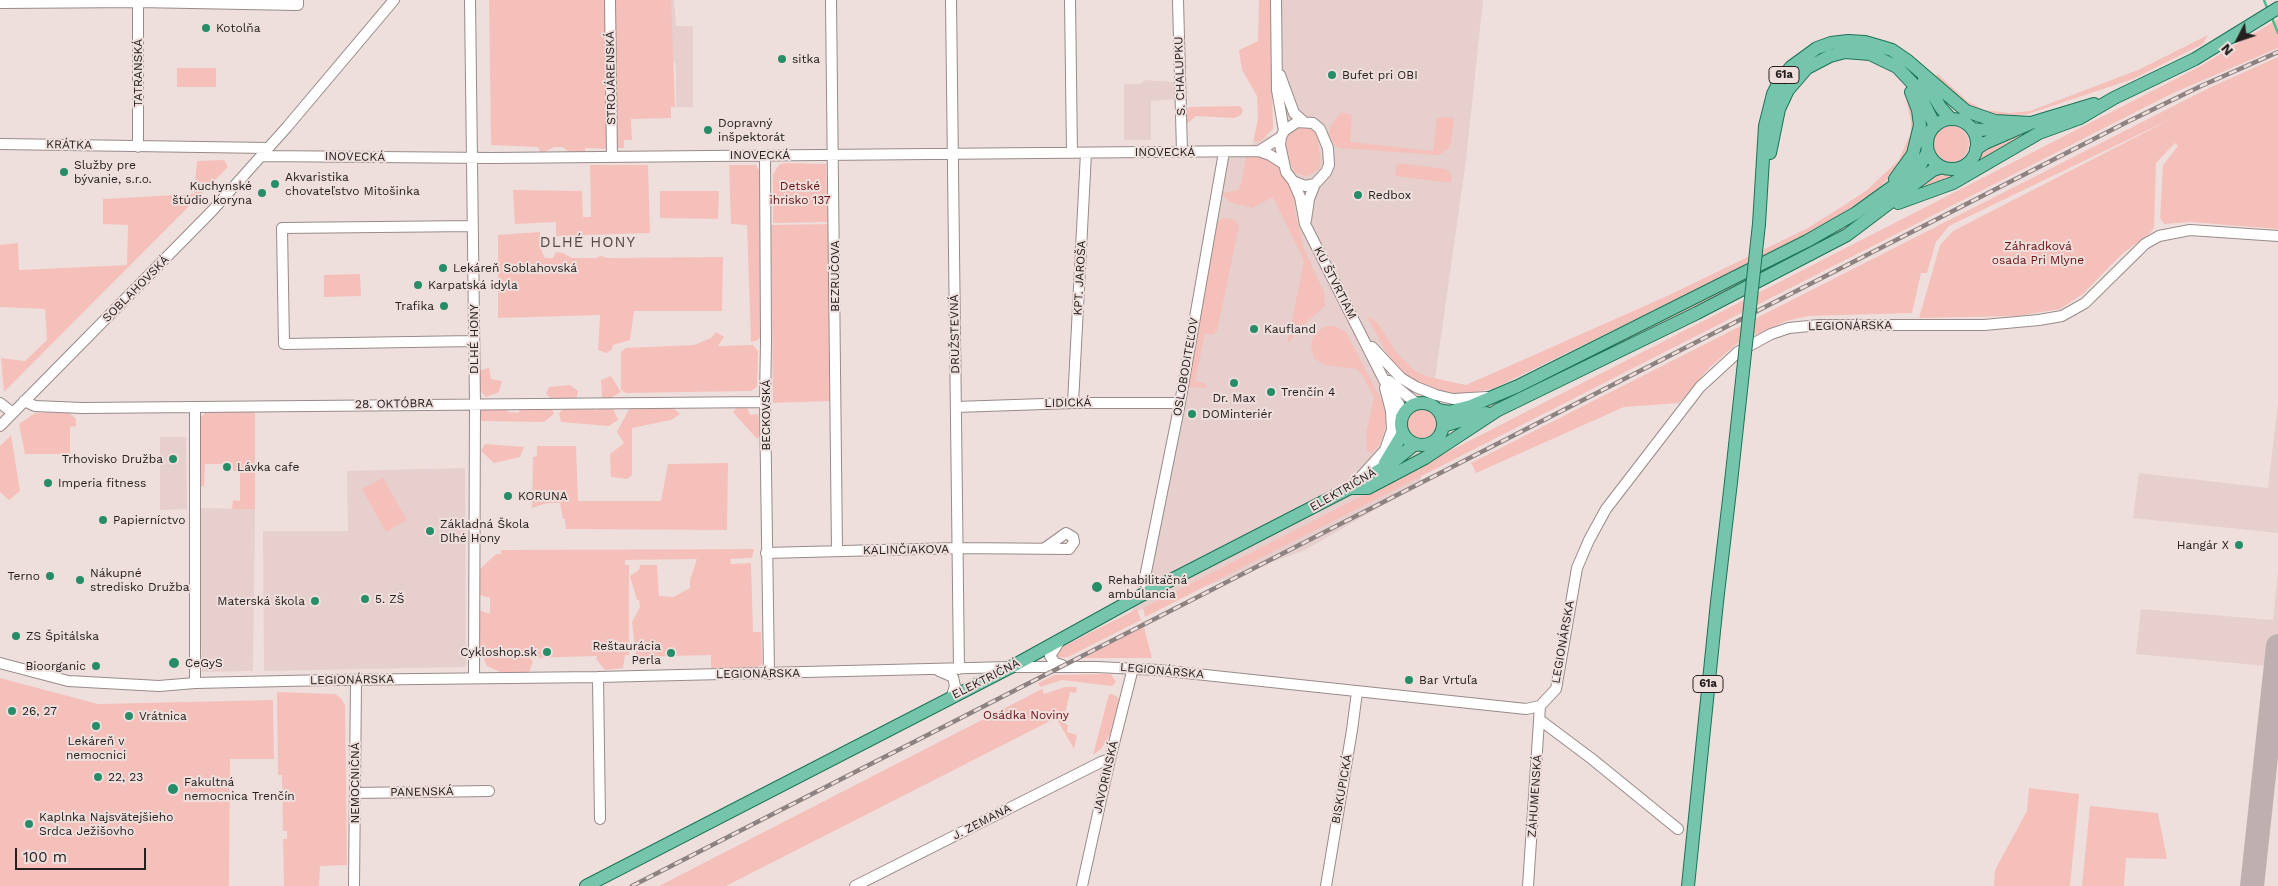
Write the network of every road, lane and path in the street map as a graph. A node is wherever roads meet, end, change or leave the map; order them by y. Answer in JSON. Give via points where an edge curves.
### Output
{"nodes":[{"id":1,"x":394,"y":0,"type":"edge"},
{"id":2,"x":470,"y":0,"type":"edge"},
{"id":3,"x":610,"y":0,"type":"edge"},
{"id":4,"x":831,"y":0,"type":"edge"},
{"id":5,"x":951,"y":0,"type":"edge"},
{"id":6,"x":1070,"y":0,"type":"edge"},
{"id":7,"x":1178,"y":0,"type":"edge"},
{"id":8,"x":1276,"y":0,"type":"edge"},
{"id":9,"x":138,"y":1,"type":"edge"},
{"id":10,"x":298,"y":2,"type":"edge"},
{"id":11,"x":0,"y":3,"type":"edge"},
{"id":12,"x":2278,"y":8,"type":"edge"},
{"id":13,"x":1830,"y":56,"type":"junction"},
{"id":14,"x":1277,"y":68,"type":"junction"},
{"id":15,"x":1918,"y":70,"type":"junction"},
{"id":16,"x":2114,"y":98,"type":"junction"},
{"id":17,"x":1951,"y":119,"type":"junction"},
{"id":18,"x":1304,"y":122,"type":"junction"},
{"id":19,"x":2031,"y":123,"type":"junction"},
{"id":20,"x":1935,"y":126,"type":"junction"},
{"id":21,"x":1972,"y":129,"type":"junction"},
{"id":22,"x":1283,"y":134,"type":"junction"},
{"id":23,"x":0,"y":144,"type":"edge"},
{"id":24,"x":138,"y":147,"type":"junction"},
{"id":25,"x":1976,"y":149,"type":"junction"},
{"id":26,"x":1259,"y":151,"type":"junction"},
{"id":27,"x":264,"y":152,"type":"junction"},
{"id":28,"x":1182,"y":152,"type":"junction"},
{"id":29,"x":1224,"y":152,"type":"junction"},
{"id":30,"x":1928,"y":152,"type":"junction"},
{"id":31,"x":1072,"y":153,"type":"junction"},
{"id":32,"x":1086,"y":153,"type":"junction"},
{"id":33,"x":953,"y":154,"type":"junction"},
{"id":34,"x":765,"y":155,"type":"junction"},
{"id":35,"x":834,"y":156,"type":"junction"},
{"id":36,"x":612,"y":157,"type":"junction"},
{"id":37,"x":473,"y":158,"type":"junction"},
{"id":38,"x":1284,"y":164,"type":"junction"},
{"id":39,"x":1942,"y":167,"type":"junction"},
{"id":40,"x":1293,"y":181,"type":"junction"},
{"id":41,"x":1315,"y":184,"type":"junction"},
{"id":42,"x":1884,"y":192,"type":"junction"},
{"id":43,"x":1882,"y":210,"type":"junction"},
{"id":44,"x":1305,"y":224,"type":"junction"},
{"id":45,"x":1759,"y":224,"type":"junction"},
{"id":46,"x":473,"y":226,"type":"junction"},
{"id":47,"x":2278,"y":236,"type":"edge"},
{"id":48,"x":474,"y":341,"type":"junction"},
{"id":49,"x":1366,"y":341,"type":"junction"},
{"id":50,"x":1381,"y":373,"type":"junction"},
{"id":51,"x":1489,"y":397,"type":"junction"},
{"id":52,"x":24,"y":401,"type":"junction"},
{"id":53,"x":765,"y":402,"type":"junction"},
{"id":54,"x":0,"y":403,"type":"edge"},
{"id":55,"x":1073,"y":403,"type":"junction"},
{"id":56,"x":1180,"y":403,"type":"junction"},
{"id":57,"x":1416,"y":403,"type":"junction"},
{"id":58,"x":474,"y":404,"type":"junction"},
{"id":59,"x":195,"y":407,"type":"junction"},
{"id":60,"x":956,"y":407,"type":"junction"},
{"id":61,"x":1438,"y":410,"type":"junction"},
{"id":62,"x":1498,"y":410,"type":"junction"},
{"id":63,"x":13,"y":414,"type":"junction"},
{"id":64,"x":1402,"y":416,"type":"junction"},
{"id":65,"x":0,"y":426,"type":"edge"},
{"id":66,"x":1443,"y":426,"type":"junction"},
{"id":67,"x":1403,"y":433,"type":"junction"},
{"id":68,"x":1415,"y":444,"type":"junction"},
{"id":69,"x":1382,"y":467,"type":"junction"},
{"id":70,"x":1350,"y":488,"type":"junction"},
{"id":71,"x":958,"y":548,"type":"junction"},
{"id":72,"x":1045,"y":548,"type":"dead end"},
{"id":73,"x":837,"y":551,"type":"junction"},
{"id":74,"x":766,"y":553,"type":"junction"},
{"id":75,"x":1144,"y":582,"type":"dead end"},
{"id":76,"x":1061,"y":640,"type":"junction"},
{"id":77,"x":0,"y":663,"type":"edge"},
{"id":78,"x":1071,"y":666,"type":"junction"},
{"id":79,"x":1011,"y":667,"type":"junction"},
{"id":80,"x":1133,"y":668,"type":"junction"},
{"id":81,"x":936,"y":669,"type":"junction"},
{"id":82,"x":959,"y":669,"type":"junction"},
{"id":83,"x":769,"y":674,"type":"junction"},
{"id":84,"x":474,"y":678,"type":"junction"},
{"id":85,"x":598,"y":678,"type":"junction"},
{"id":86,"x":356,"y":681,"type":"junction"},
{"id":87,"x":195,"y":683,"type":"junction"},
{"id":88,"x":1356,"y":692,"type":"junction"},
{"id":89,"x":952,"y":696,"type":"junction"},
{"id":90,"x":1540,"y":706,"type":"junction"},
{"id":91,"x":1540,"y":720,"type":"junction"},
{"id":92,"x":1110,"y":759,"type":"junction"},
{"id":93,"x":488,"y":791,"type":"dead end"},
{"id":94,"x":355,"y":793,"type":"junction"},
{"id":95,"x":600,"y":819,"type":"dead end"},
{"id":96,"x":1678,"y":829,"type":"dead end"},
{"id":97,"x":1689,"y":882,"type":"edge"},
{"id":98,"x":354,"y":886,"type":"edge"},
{"id":99,"x":586,"y":886,"type":"edge"},
{"id":100,"x":855,"y":886,"type":"edge"},
{"id":101,"x":1082,"y":886,"type":"edge"},
{"id":102,"x":1326,"y":886,"type":"edge"},
{"id":103,"x":1528,"y":886,"type":"edge"}],
"edges":[{"from":1,"to":27,"type":"street","name":"SOBLAHOVSKÁ"},
{"from":2,"to":37,"type":"street","name":"DLHÉ HONY"},
{"from":3,"to":36,"type":"street","name":"STROJÁRENSKÁ"},
{"from":4,"to":35,"type":"street","name":"BEZRUČOVA"},
{"from":5,"to":33,"type":"street","name":"DRUŽSTEVNÁ"},
{"from":6,"to":31,"type":"street"},
{"from":7,"to":28,"type":"street","name":"S. CHALUPKU"},
{"from":8,"to":14,"type":"street","name":"KU ŠTVRTIAM"},
{"from":9,"to":10,"type":"street"},
{"from":9,"to":11,"type":"street"},
{"from":9,"to":24,"type":"street","name":"TATRANSKÁ"},
{"from":12,"to":16,"type":"main road","via":[[2195,59]]},
{"from":13,"to":20,"type":"main road","number":"61a","via":[[1845,52],[1863,53],[1878,56],[1897,67],[1916,87]]},
{"from":13,"to":42,"type":"main road","via":[[1849,54],[1870,59],[1900,78],[1915,98],[1920,125],[1913,154]]},
{"from":13,"to":45,"type":"main road","number":"61a","via":[[1807,68],[1798,77],[1779,109]]},
{"from":14,"to":18,"type":"street","name":"KU ŠTVRTIAM","via":[[1294,113]]},
{"from":14,"to":22,"type":"street","name":"KU ŠTVRTIAM"},
{"from":15,"to":17,"type":"main road","number":"61a","via":[[1940,108]]},
{"from":15,"to":19,"type":"main road","number":"61a","via":[[1966,110],[1995,121]]},
{"from":15,"to":45,"type":"main road","number":"61a","via":[[1892,50],[1856,41],[1816,48],[1790,67],[1780,80],[1768,110]]},
{"from":16,"to":19,"type":"main road"},
{"from":16,"to":43,"type":"main road","via":[[2080,118],[2039,133],[1953,182]]},
{"from":17,"to":20,"type":"main road"},
{"from":17,"to":21,"type":"main road"},
{"from":18,"to":22,"type":"street","via":[[1297,122]]},
{"from":18,"to":41,"type":"street","name":"KU ŠTVRTIAM","via":[[1320,128],[1328,148],[1329,165]]},
{"from":19,"to":21,"type":"main road"},
{"from":19,"to":25,"type":"main road"},
{"from":20,"to":30,"type":"main road","via":[[1928,138]]},
{"from":21,"to":25,"type":"main road"},
{"from":22,"to":26,"type":"street"},
{"from":22,"to":38,"type":"street","name":"KU ŠTVRTIAM","via":[[1280,145]]},
{"from":23,"to":24,"type":"street","name":"KRÁTKA"},
{"from":24,"to":27,"type":"street"},
{"from":25,"to":39,"type":"main road","via":[[1972,159],[1963,166]]},
{"from":26,"to":29,"type":"street","name":"INOVECKÁ"},
{"from":26,"to":38,"type":"street","name":"INOVECKÁ"},
{"from":27,"to":37,"type":"street","name":"INOVECKÁ"},
{"from":27,"to":52,"type":"street","name":"SOBLAHOVSKÁ","via":[[151,275]]},
{"from":28,"to":29,"type":"street","name":"INOVECKÁ"},
{"from":28,"to":32,"type":"street","name":"INOVECKÁ"},
{"from":29,"to":56,"type":"street","name":"OSLOBODITEĽOV"},
{"from":30,"to":39,"type":"main road"},
{"from":30,"to":42,"type":"main road","via":[[1915,169]]},
{"from":31,"to":32,"type":"street","name":"INOVECKÁ"},
{"from":31,"to":33,"type":"street","name":"INOVECKÁ"},
{"from":32,"to":55,"type":"street","name":"KPT. JAROŠA"},
{"from":33,"to":35,"type":"street","name":"INOVECKÁ"},
{"from":33,"to":60,"type":"street","name":"DRUŽSTEVNÁ"},
{"from":34,"to":35,"type":"street","name":"INOVECKÁ"},
{"from":34,"to":36,"type":"street","name":"INOVECKÁ"},
{"from":34,"to":53,"type":"street","name":"BECKOVSKÁ"},
{"from":35,"to":73,"type":"street","name":"BEZRUČOVA"},
{"from":36,"to":37,"type":"street","name":"INOVECKÁ"},
{"from":37,"to":46,"type":"street","name":"DLHÉ HONY"},
{"from":38,"to":40,"type":"street","name":"KU ŠTVRTIAM"},
{"from":39,"to":43,"type":"main road","via":[[1933,170]]},
{"from":40,"to":41,"type":"street","via":[[1305,186]]},
{"from":40,"to":44,"type":"street","name":"KU ŠTVRTIAM"},
{"from":41,"to":44,"type":"street","name":"KU ŠTVRTIAM"},
{"from":42,"to":51,"type":"main road","via":[[1856,213],[1807,241],[1518,386]]},
{"from":43,"to":62,"type":"main road","via":[[1847,235]]},
{"from":44,"to":49,"type":"street","name":"KU ŠTVRTIAM"},
{"from":45,"to":97,"type":"main road","number":"61a","bridge":true},
{"from":46,"to":48,"type":"street","name":"DLHÉ HONY"},
{"from":46,"to":48,"type":"street","via":[[282,228],[282,238],[284,344]]},
{"from":47,"to":90,"type":"street","name":"LEGIONÁRSKA","via":[[2190,230],[2159,236],[2145,244],[2085,303],[2062,316],[1984,325],[1819,325],[1789,328],[1738,352],[1700,387],[1601,517],[1588,540],[1577,568],[1556,689]]},
{"from":48,"to":58,"type":"street","name":"DLHÉ HONY"},
{"from":49,"to":50,"type":"street","name":"KU ŠTVRTIAM"},
{"from":49,"to":51,"type":"street","name":"KU ŠTVRTIAM","via":[[1401,378],[1416,387],[1453,400]]},
{"from":50,"to":57,"type":"street","name":"KU ŠTVRTIAM"},
{"from":50,"to":64,"type":"street","name":"KU ŠTVRTIAM"},
{"from":50,"to":70,"type":"street","via":[[1391,411],[1392,430],[1385,450]]},
{"from":51,"to":61,"type":"main road","via":[[1449,412]]},
{"from":52,"to":59,"type":"street","name":"28. OKTÓBRA","via":[[36,406],[82,408]]},
{"from":52,"to":63,"type":"street","name":"SOBLAHOVSKÁ"},
{"from":53,"to":58,"type":"street","name":"28. OKTÓBRA"},
{"from":53,"to":74,"type":"street","name":"BECKOVSKÁ"},
{"from":54,"to":63,"type":"street"},
{"from":55,"to":56,"type":"street","name":"LIDICKÁ"},
{"from":55,"to":60,"type":"street","name":"LIDICKÁ"},
{"from":56,"to":75,"type":"street","name":"OSLOBODITEĽOV"},
{"from":57,"to":61,"type":"main road","via":[[1429,404]]},
{"from":57,"to":64,"type":"main road"},
{"from":58,"to":59,"type":"street","name":"28. OKTÓBRA"},
{"from":58,"to":84,"type":"street","name":"DLHÉ HONY"},
{"from":59,"to":87,"type":"street"},
{"from":60,"to":71,"type":"street","name":"DRUŽSTEVNÁ"},
{"from":61,"to":66,"type":"main road"},
{"from":62,"to":66,"type":"main road"},
{"from":62,"to":70,"type":"main road","via":[[1426,458],[1368,488]]},
{"from":63,"to":65,"type":"street","name":"SOBLAHOVSKÁ"},
{"from":64,"to":67,"type":"main road"},
{"from":66,"to":68,"type":"main road","via":[[1433,442]]},
{"from":67,"to":68,"type":"main road"},
{"from":67,"to":69,"type":"main road","name":"ELEKTRIČNÁ"},
{"from":68,"to":69,"type":"main road","name":"ELEKTRIČNÁ"},
{"from":69,"to":70,"type":"main road","name":"ELEKTRIČNÁ"},
{"from":70,"to":76,"type":"main road","name":"ELEKTRIČNÁ"},
{"from":71,"to":72,"type":"street","name":"KALINČIAKOVA"},
{"from":71,"to":73,"type":"street","name":"KALINČIAKOVA"},
{"from":71,"to":82,"type":"street","name":"DRUŽSTEVNÁ"},
{"from":73,"to":74,"type":"street","name":"KALINČIAKOVA"},
{"from":74,"to":83,"type":"street","name":"BECKOVSKÁ"},
{"from":76,"to":78,"type":"street","via":[[1053,650],[1051,660]]},
{"from":76,"to":79,"type":"main road","name":"ELEKTRIČNÁ"},
{"from":77,"to":87,"type":"street","name":"LEGIONÁRSKA","via":[[68,681],[159,686]]},
{"from":78,"to":79,"type":"street","name":"LEGIONÁRSKA"},
{"from":78,"to":80,"type":"street","name":"LEGIONÁRSKA"},
{"from":79,"to":82,"type":"street","name":"LEGIONÁRSKA"},
{"from":79,"to":89,"type":"main road","name":"ELEKTRIČNÁ"},
{"from":80,"to":88,"type":"street","name":"LEGIONÁRSKA"},
{"from":80,"to":92,"type":"street","name":"JAVORINSKÁ"},
{"from":81,"to":82,"type":"street","name":"LEGIONÁRSKA"},
{"from":81,"to":83,"type":"street","name":"LEGIONÁRSKA"},
{"from":81,"to":89,"type":"street","via":[[952,677],[955,686]]},
{"from":83,"to":85,"type":"street","name":"LEGIONÁRSKA"},
{"from":84,"to":85,"type":"street","name":"LEGIONÁRSKA"},
{"from":84,"to":86,"type":"street","name":"LEGIONÁRSKA"},
{"from":85,"to":95,"type":"street"},
{"from":86,"to":87,"type":"street","name":"LEGIONÁRSKA"},
{"from":86,"to":94,"type":"street","name":"NEMOCNIČNÁ"},
{"from":88,"to":90,"type":"street","name":"LEGIONÁRSKA","via":[[1526,709]]},
{"from":88,"to":102,"type":"street","name":"BISKUPICKÁ"},
{"from":89,"to":99,"type":"main road","name":"ELEKTRIČNÁ"},
{"from":90,"to":91,"type":"street","name":"ZÁHUMENSKÁ"},
{"from":91,"to":96,"type":"street"},
{"from":91,"to":103,"type":"street","name":"ZÁHUMENSKÁ"},
{"from":92,"to":100,"type":"street","name":"J. ZEMANA"},
{"from":92,"to":101,"type":"street","name":"JAVORINSKÁ"},
{"from":93,"to":94,"type":"street","name":"PANENSKÁ"},
{"from":94,"to":98,"type":"street","name":"NEMOCNIČNÁ"}]}
